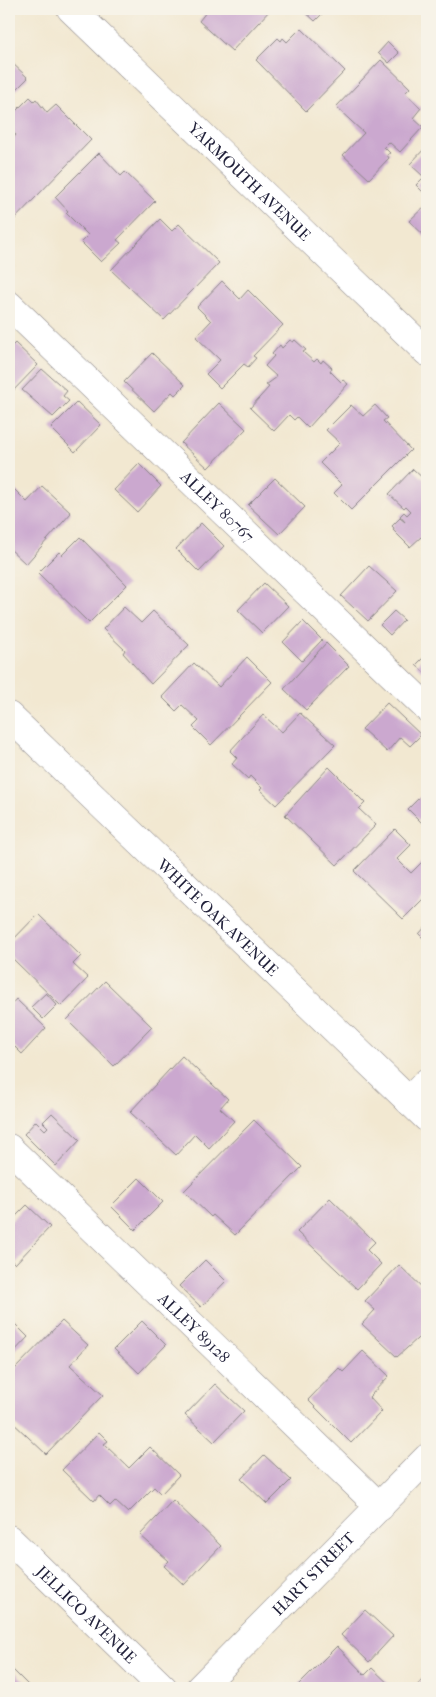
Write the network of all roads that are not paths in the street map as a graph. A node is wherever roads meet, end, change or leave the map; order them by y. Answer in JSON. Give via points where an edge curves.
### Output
{"nodes":[{"id":1,"x":71,"y":9,"type":"edge"},
{"id":2,"x":9,"y":305,"type":"edge"},
{"id":3,"x":427,"y":352,"type":"edge"},
{"id":4,"x":427,"y":708,"type":"edge"},
{"id":5,"x":9,"y":716,"type":"edge"},
{"id":6,"x":421,"y":1100,"type":"edge"},
{"id":7,"x":9,"y":1148,"type":"edge"},
{"id":8,"x":427,"y":1458,"type":"edge"},
{"id":9,"x":380,"y":1507,"type":"junction"},
{"id":10,"x":9,"y":1539,"type":"edge"},
{"id":11,"x":163,"y":1688,"type":"edge"},
{"id":12,"x":200,"y":1688,"type":"edge"}],
"edges":[{"from":1,"to":3,"type":"street","name":"YARMOUTH AVENUE"},
{"from":2,"to":4,"type":"street","name":"ALLEY 80767"},
{"from":5,"to":6,"type":"street","name":"WHITE OAK AVENUE"},
{"from":7,"to":9,"type":"street","name":"ALLEY 89128"},
{"from":8,"to":9,"type":"street","name":"HART STREET"},
{"from":9,"to":12,"type":"street","name":"HART STREET"},
{"from":10,"to":11,"type":"street","name":"JELLICO AVENUE"}]}
